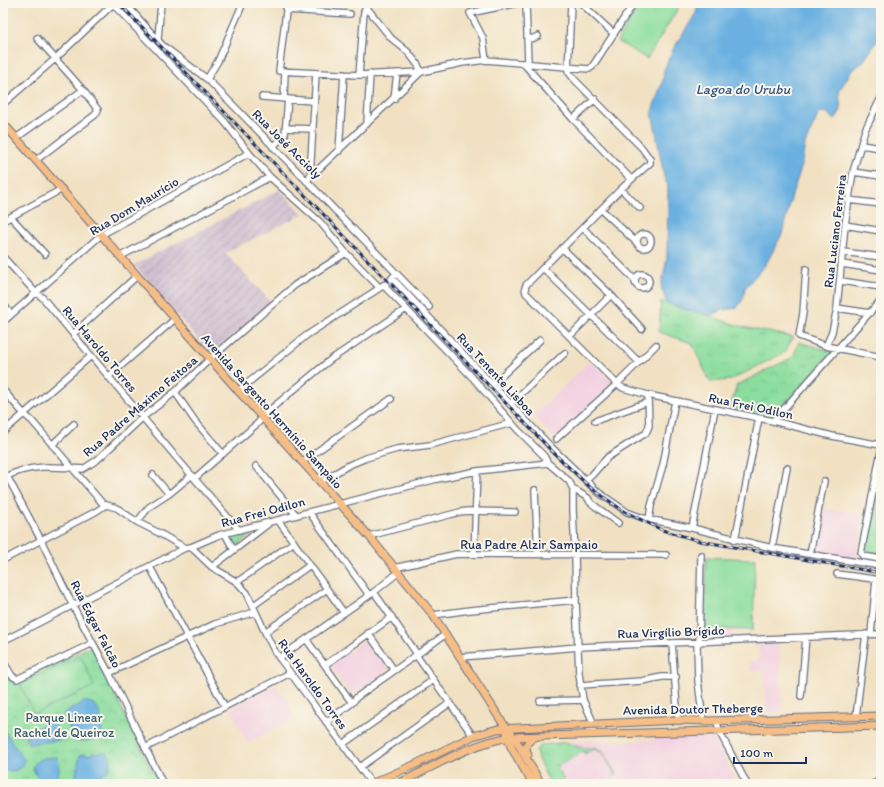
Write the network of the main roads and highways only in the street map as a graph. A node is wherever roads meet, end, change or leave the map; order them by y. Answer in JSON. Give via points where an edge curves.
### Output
{"nodes":[{"id":1,"x":3,"y":122,"type":"edge"},
{"id":2,"x":881,"y":716,"type":"edge"},
{"id":3,"x":858,"y":717,"type":"junction"},
{"id":4,"x":646,"y":722,"type":"junction"},
{"id":5,"x":881,"y":726,"type":"edge"},
{"id":6,"x":860,"y":727,"type":"junction"},
{"id":7,"x":506,"y":728,"type":"junction"},
{"id":8,"x":647,"y":732,"type":"junction"},
{"id":9,"x":536,"y":736,"type":"junction"},
{"id":10,"x":511,"y":737,"type":"junction"},
{"id":11,"x":539,"y":781,"type":"edge"},
{"id":12,"x":372,"y":784,"type":"edge"},
{"id":13,"x":397,"y":784,"type":"edge"},
{"id":14,"x":533,"y":784,"type":"edge"}],
"edges":[{"from":1,"to":7,"type":"main road","name":"Avenida Sargento Hermínio Sampaio","via":[[174,319],[369,536],[433,615]]},
{"from":2,"to":3,"type":"main road","name":"Avenida Doutor Theberge"},
{"from":3,"to":4,"type":"main road","name":"Avenida Doutor Theberge"},
{"from":3,"to":6,"type":"main road"},
{"from":4,"to":7,"type":"main road","name":"Avenida Doutor Theberge"},
{"from":4,"to":8,"type":"main road","via":[[644,727]]},
{"from":5,"to":6,"type":"main road","name":"Avenida Doutor Theberge"},
{"from":6,"to":8,"type":"main road","name":"Avenida Doutor Theberge"},
{"from":7,"to":10,"type":"main road","name":"Avenida Sargento Hermínio Sampaio"},
{"from":7,"to":12,"type":"main road","name":"Avenida Doutor Theberge","via":[[473,736]]},
{"from":8,"to":9,"type":"main road","name":"Avenida Doutor Theberge"},
{"from":9,"to":10,"type":"main road","name":"Avenida Doutor Theberge"},
{"from":9,"to":11,"type":"main road","via":[[526,744],[526,747]]},
{"from":10,"to":11,"type":"main road","name":"Avenida Sargento Hermínio Sampaio"},
{"from":10,"to":13,"type":"main road","name":"Avenida Doutor Theberge","via":[[466,751]]},
{"from":10,"to":14,"type":"main road","name":"Avenida Sargento Hermínio Sampaio","via":[[511,747]]}]}
